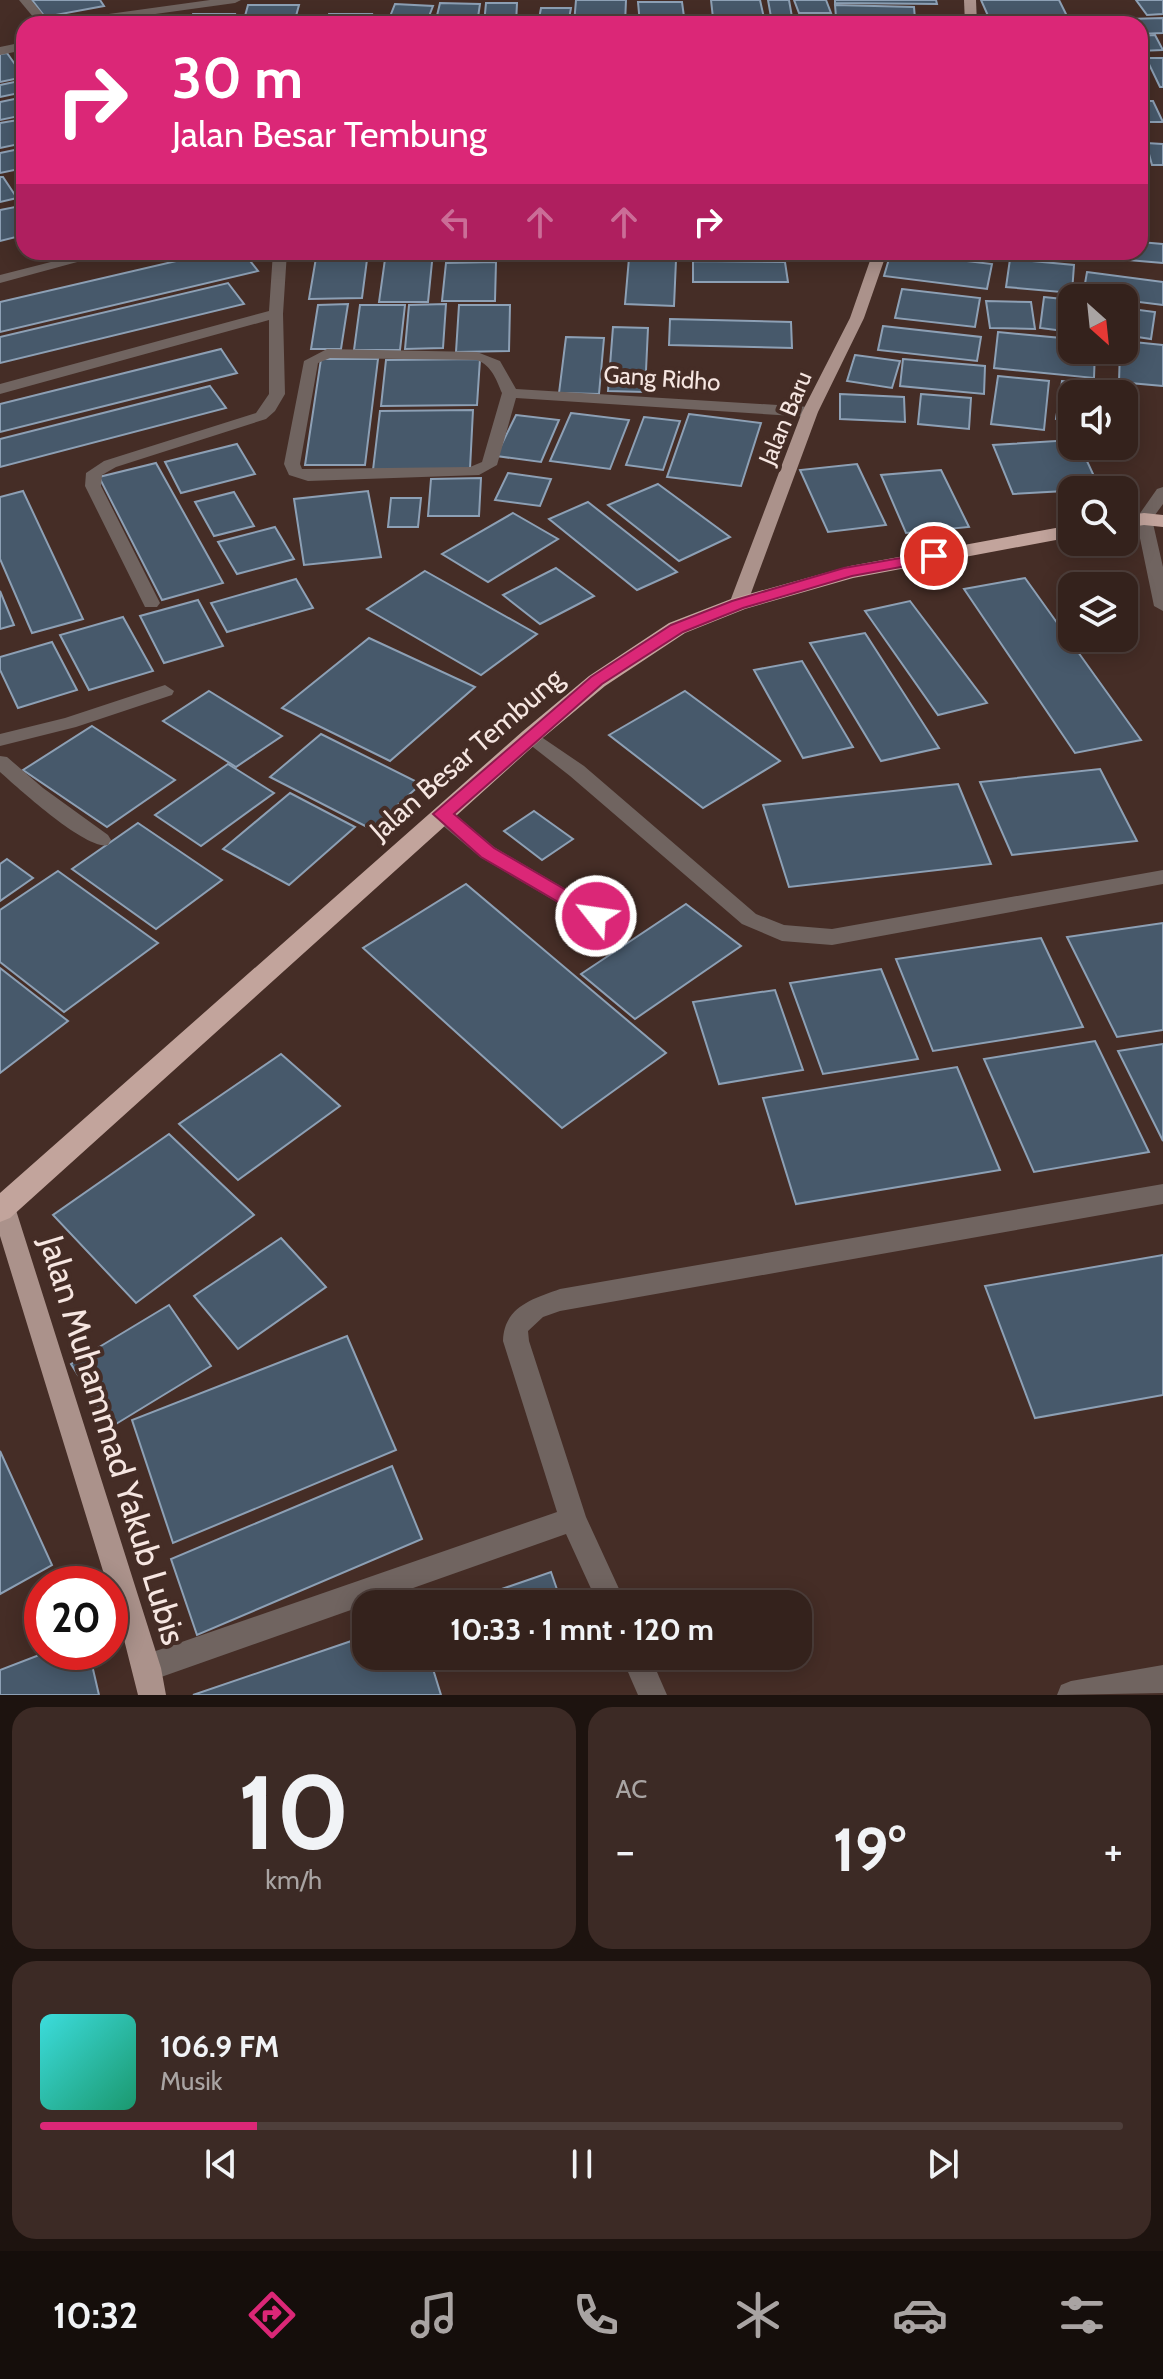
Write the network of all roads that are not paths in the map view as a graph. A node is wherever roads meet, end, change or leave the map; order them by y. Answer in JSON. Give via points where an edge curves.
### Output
{"nodes":[{"id":1,"x":25,"y":0,"type":"edge"},
{"id":2,"x":235,"y":0,"type":"edge"},
{"id":3,"x":221,"y":1,"type":"edge"},
{"id":4,"x":38,"y":16,"type":"edge"},
{"id":5,"x":115,"y":16,"type":"edge"},
{"id":6,"x":75,"y":260,"type":"edge"},
{"id":7,"x":279,"y":260,"type":"edge"},
{"id":8,"x":877,"y":260,"type":"edge"},
{"id":9,"x":0,"y":279,"type":"edge"},
{"id":10,"x":276,"y":314,"type":"junction"},
{"id":11,"x":0,"y":389,"type":"edge"},
{"id":12,"x":510,"y":393,"type":"junction"},
{"id":13,"x":810,"y":412,"type":"junction"},
{"id":14,"x":1163,"y":492,"type":"edge"},
{"id":15,"x":1144,"y":521,"type":"edge"},
{"id":16,"x":1058,"y":534,"type":"edge"},
{"id":17,"x":151,"y":603,"type":"dead end"},
{"id":18,"x":738,"y":604,"type":"junction"},
{"id":19,"x":1163,"y":606,"type":"edge"},
{"id":20,"x":165,"y":691,"type":"dead end"},
{"id":21,"x":531,"y":736,"type":"junction"},
{"id":22,"x":0,"y":740,"type":"edge"},
{"id":23,"x":0,"y":762,"type":"edge"},
{"id":24,"x":442,"y":814,"type":"junction"},
{"id":25,"x":101,"y":840,"type":"dead end"},
{"id":26,"x":1163,"y":877,"type":"edge"},
{"id":27,"x":596,"y":916,"type":"dead end"},
{"id":28,"x":1163,"y":1194,"type":"edge"},
{"id":29,"x":2,"y":1208,"type":"edge"},
{"id":30,"x":573,"y":1519,"type":"junction"},
{"id":31,"x":606,"y":1590,"type":"edge"},
{"id":32,"x":641,"y":1670,"type":"edge"},
{"id":33,"x":1163,"y":1679,"type":"edge"},
{"id":34,"x":149,"y":1682,"type":"edge"},
{"id":35,"x":653,"y":1695,"type":"edge"},
{"id":36,"x":1071,"y":1695,"type":"edge"}],
"edges":[{"from":1,"to":4,"type":"street"},
{"from":2,"to":3,"type":"street"},
{"from":3,"to":5,"type":"street"},
{"from":6,"to":9,"type":"street"},
{"from":7,"to":10,"type":"street"},
{"from":8,"to":13,"type":"main road","name":"Jalan Baru","via":[[857,318]]},
{"from":10,"to":11,"type":"street"},
{"from":10,"to":17,"type":"street","via":[[277,394],[261,416],[94,473],[93,486]]},
{"from":12,"to":12,"type":"street","via":[[498,366],[485,357],[317,355],[311,361],[293,468],[308,476],[480,471],[493,457]]},
{"from":12,"to":13,"type":"street","name":"Gang Ridho"},
{"from":13,"to":18,"type":"main road","name":"Jalan Baru"},
{"from":14,"to":15,"type":"street"},
{"from":15,"to":19,"type":"street"},
{"from":16,"to":18,"type":"highway","name":"Jalan Besar Tembung","via":[[850,572]]},
{"from":18,"to":21,"type":"highway","name":"Jalan Besar Tembung","via":[[677,628],[597,681]]},
{"from":20,"to":22,"type":"street"},
{"from":21,"to":24,"type":"highway","name":"Jalan Besar Tembung"},
{"from":21,"to":26,"type":"street","via":[[749,919],[782,933],[832,937]]},
{"from":23,"to":25,"type":"street"},
{"from":24,"to":27,"type":"street","via":[[487,852]]},
{"from":24,"to":29,"type":"highway","name":"Jalan Besar Tembung"},
{"from":28,"to":30,"type":"street","via":[[560,1300],[534,1309],[516,1327],[516,1341]]},
{"from":29,"to":34,"type":"main road","name":"Jalan Muhammad Yakub Lubis"},
{"from":30,"to":31,"type":"street"},
{"from":30,"to":34,"type":"street"},
{"from":32,"to":35,"type":"street"},
{"from":33,"to":36,"type":"street"}]}
